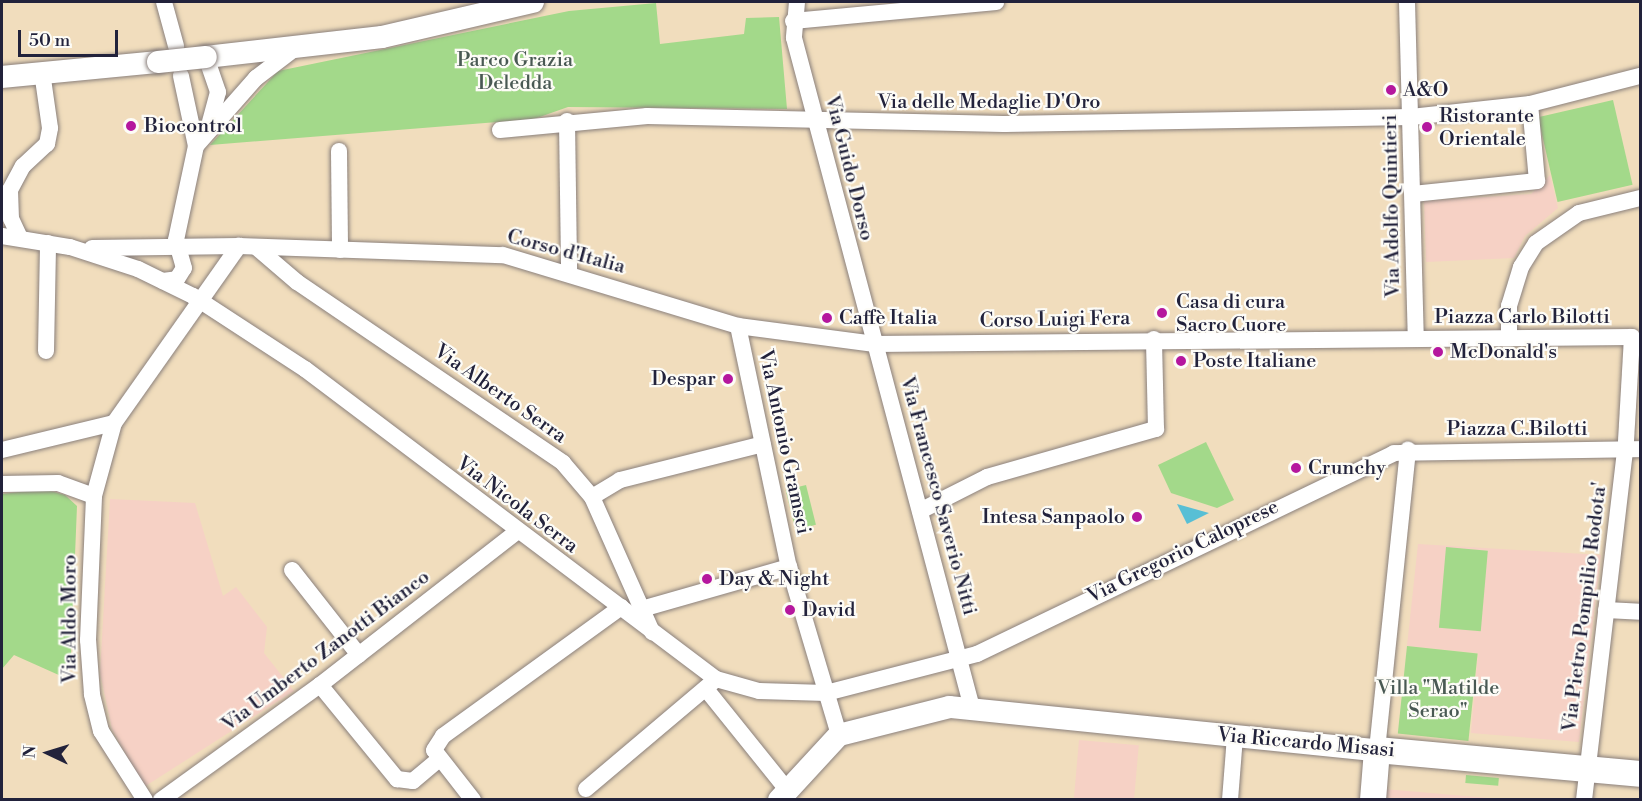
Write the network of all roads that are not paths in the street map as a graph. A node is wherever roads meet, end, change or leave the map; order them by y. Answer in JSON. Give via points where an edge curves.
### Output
{"nodes":[{"id":1,"x":164,"y":2,"type":"edge"},
{"id":2,"x":533,"y":2,"type":"edge"},
{"id":3,"x":797,"y":2,"type":"edge"},
{"id":4,"x":996,"y":2,"type":"edge"},
{"id":5,"x":1407,"y":2,"type":"edge"},
{"id":6,"x":793,"y":21,"type":"junction"},
{"id":7,"x":176,"y":46,"type":"dead end"},
{"id":8,"x":297,"y":47,"type":"junction"},
{"id":9,"x":206,"y":57,"type":"junction"},
{"id":10,"x":42,"y":72,"type":"junction"},
{"id":11,"x":181,"y":76,"type":"dead end"},
{"id":12,"x":1641,"y":76,"type":"edge"},
{"id":13,"x":2,"y":77,"type":"edge"},
{"id":14,"x":1530,"y":104,"type":"junction"},
{"id":15,"x":1412,"y":117,"type":"junction"},
{"id":16,"x":567,"y":120,"type":"junction"},
{"id":17,"x":816,"y":122,"type":"junction"},
{"id":18,"x":208,"y":128,"type":"junction"},
{"id":19,"x":500,"y":130,"type":"dead end"},
{"id":20,"x":196,"y":146,"type":"junction"},
{"id":21,"x":339,"y":151,"type":"dead end"},
{"id":22,"x":1413,"y":194,"type":"junction"},
{"id":23,"x":1641,"y":198,"type":"edge"},
{"id":24,"x":2,"y":236,"type":"edge"},
{"id":25,"x":20,"y":238,"type":"junction"},
{"id":26,"x":48,"y":243,"type":"junction"},
{"id":27,"x":239,"y":246,"type":"junction"},
{"id":28,"x":70,"y":247,"type":"junction"},
{"id":29,"x":256,"y":247,"type":"junction"},
{"id":30,"x":176,"y":250,"type":"junction"},
{"id":31,"x":340,"y":250,"type":"junction"},
{"id":32,"x":158,"y":251,"type":"junction"},
{"id":33,"x":569,"y":273,"type":"junction"},
{"id":34,"x":160,"y":279,"type":"junction"},
{"id":35,"x":202,"y":302,"type":"junction"},
{"id":36,"x":738,"y":326,"type":"junction"},
{"id":37,"x":1636,"y":335,"type":"edge"},
{"id":38,"x":1509,"y":338,"type":"junction"},
{"id":39,"x":1154,"y":339,"type":"junction"},
{"id":40,"x":1416,"y":339,"type":"junction"},
{"id":41,"x":875,"y":344,"type":"junction"},
{"id":42,"x":46,"y":351,"type":"dead end"},
{"id":43,"x":114,"y":423,"type":"junction"},
{"id":44,"x":763,"y":444,"type":"junction"},
{"id":45,"x":1631,"y":447,"type":"edge"},
{"id":46,"x":2,"y":450,"type":"edge"},
{"id":47,"x":1408,"y":450,"type":"junction"},
{"id":48,"x":2,"y":484,"type":"edge"},
{"id":49,"x":94,"y":496,"type":"junction"},
{"id":50,"x":592,"y":497,"type":"junction"},
{"id":51,"x":920,"y":511,"type":"junction"},
{"id":52,"x":515,"y":533,"type":"junction"},
{"id":53,"x":789,"y":567,"type":"junction"},
{"id":54,"x":292,"y":570,"type":"dead end"},
{"id":55,"x":621,"y":607,"type":"junction"},
{"id":56,"x":645,"y":608,"type":"junction"},
{"id":57,"x":1606,"y":610,"type":"junction"},
{"id":58,"x":1641,"y":612,"type":"edge"},
{"id":59,"x":652,"y":632,"type":"junction"},
{"id":60,"x":359,"y":655,"type":"junction"},
{"id":61,"x":960,"y":659,"type":"junction"},
{"id":62,"x":711,"y":684,"type":"junction"},
{"id":63,"x":320,"y":685,"type":"junction"},
{"id":64,"x":826,"y":693,"type":"junction"},
{"id":65,"x":972,"y":708,"type":"junction"},
{"id":66,"x":839,"y":735,"type":"junction"},
{"id":67,"x":1235,"y":737,"type":"junction"},
{"id":68,"x":1377,"y":750,"type":"junction"},
{"id":69,"x":436,"y":754,"type":"junction"},
{"id":70,"x":1587,"y":770,"type":"junction"},
{"id":71,"x":1641,"y":774,"type":"edge"},
{"id":72,"x":586,"y":789,"type":"dead end"},
{"id":73,"x":783,"y":795,"type":"edge"},
{"id":74,"x":145,"y":800,"type":"edge"},
{"id":75,"x":160,"y":800,"type":"edge"},
{"id":76,"x":473,"y":800,"type":"edge"},
{"id":77,"x":1230,"y":800,"type":"edge"},
{"id":78,"x":1373,"y":800,"type":"edge"},
{"id":79,"x":1584,"y":800,"type":"edge"}],
"edges":[{"from":1,"to":7,"type":"street"},
{"from":2,"to":8,"type":"street","via":[[382,37]]},
{"from":3,"to":6,"type":"street","name":"Via Guido Dorso"},
{"from":4,"to":6,"type":"street"},
{"from":5,"to":15,"type":"street","name":"Via Adolfo Quintieri"},
{"from":6,"to":17,"type":"street","name":"Via Guido Dorso"},
{"from":8,"to":9,"type":"street"},
{"from":8,"to":18,"type":"street","via":[[256,78]]},
{"from":9,"to":10,"type":"street","bridge":true},
{"from":9,"to":18,"type":"street","via":[[218,92]]},
{"from":10,"to":13,"type":"street"},
{"from":10,"to":25,"type":"street","via":[[50,128],[47,144],[23,166],[10,190],[11,219]]},
{"from":11,"to":20,"type":"street"},
{"from":12,"to":14,"type":"street","name":"Via delle Medaglie D'Oro"},
{"from":14,"to":15,"type":"street","name":"Via delle Medaglie D'Oro"},
{"from":14,"to":22,"type":"street","via":[[1537,181]]},
{"from":15,"to":17,"type":"street","name":"Via delle Medaglie D'Oro"},
{"from":15,"to":22,"type":"street","name":"Via Adolfo Quintieri"},
{"from":16,"to":17,"type":"street","name":"Via delle Medaglie D'Oro","via":[[744,115]]},
{"from":16,"to":19,"type":"street","name":"Via delle Medaglie D'Oro"},
{"from":16,"to":33,"type":"street"},
{"from":17,"to":41,"type":"street","name":"Via Guido Dorso"},
{"from":18,"to":20,"type":"street"},
{"from":20,"to":30,"type":"street"},
{"from":21,"to":31,"type":"street"},
{"from":22,"to":40,"type":"street","name":"Via Adolfo Quintieri"},
{"from":23,"to":38,"type":"street","via":[[1559,222],[1536,243],[1521,267],[1509,306]]},
{"from":24,"to":25,"type":"street"},
{"from":25,"to":26,"type":"street"},
{"from":26,"to":28,"type":"street"},
{"from":26,"to":42,"type":"street"},
{"from":27,"to":29,"type":"street","name":"Corso d'Italia"},
{"from":27,"to":30,"type":"street","name":"Corso d'Italia"},
{"from":27,"to":35,"type":"street","via":[[219,268]]},
{"from":28,"to":32,"type":"street"},
{"from":28,"to":34,"type":"street","name":"Via Nicola Serra"},
{"from":29,"to":31,"type":"street","name":"Corso d'Italia"},
{"from":29,"to":50,"type":"street","name":"Via Alberto Serra","via":[[297,282],[538,443]]},
{"from":30,"to":32,"type":"street"},
{"from":30,"to":34,"type":"street","via":[[183,271],[177,279]]},
{"from":31,"to":33,"type":"street","name":"Corso d'Italia","via":[[503,255]]},
{"from":32,"to":34,"type":"street","via":[[151,264]]},
{"from":33,"to":36,"type":"street","name":"Corso d'Italia"},
{"from":34,"to":35,"type":"street","name":"Via Nicola Serra"},
{"from":35,"to":43,"type":"street"},
{"from":35,"to":52,"type":"street","name":"Via Nicola Serra","via":[[305,369]]},
{"from":36,"to":41,"type":"street","name":"Corso d'Italia"},
{"from":36,"to":44,"type":"street","name":"Via Antonio Gramsci"},
{"from":37,"to":38,"type":"street","name":"Piazza Carlo Bilotti"},
{"from":37,"to":45,"type":"street","name":"Piazza Carlo Bilotti"},
{"from":38,"to":40,"type":"street","name":"Piazza Carlo Bilotti"},
{"from":39,"to":40,"type":"street","name":"Corso Luigi Fera"},
{"from":39,"to":41,"type":"street","name":"Corso Luigi Fera"},
{"from":39,"to":51,"type":"street","via":[[1156,429],[987,477]]},
{"from":41,"to":51,"type":"street","name":"Via Francesco Saverio Nitti"},
{"from":43,"to":46,"type":"street"},
{"from":43,"to":49,"type":"street","name":"Via Aldo Moro"},
{"from":44,"to":50,"type":"street","via":[[620,480]]},
{"from":44,"to":53,"type":"street","name":"Via Antonio Gramsci"},
{"from":45,"to":47,"type":"street","name":"Piazza C.Bilotti"},
{"from":45,"to":57,"type":"street","name":"Via Pietro Pompilio Rodota'"},
{"from":47,"to":61,"type":"street","name":"Via Gregorio Caloprese","via":[[1314,489]]},
{"from":47,"to":68,"type":"street"},
{"from":48,"to":49,"type":"street","via":[[58,483]]},
{"from":49,"to":74,"type":"street","name":"Via Aldo Moro","via":[[88,640],[92,694],[101,731]]},
{"from":50,"to":56,"type":"street","name":"Via Alberto Serra"},
{"from":51,"to":61,"type":"street","name":"Via Francesco Saverio Nitti"},
{"from":52,"to":55,"type":"street","name":"Via Nicola Serra"},
{"from":52,"to":60,"type":"street","name":"Via Umberto Zanotti Bianco"},
{"from":53,"to":56,"type":"street"},
{"from":53,"to":64,"type":"street","name":"Via Antonio Gramsci"},
{"from":54,"to":60,"type":"street"},
{"from":55,"to":59,"type":"street","name":"Via Nicola Serra"},
{"from":55,"to":69,"type":"street","via":[[456,726]]},
{"from":56,"to":59,"type":"street","name":"Via Alberto Serra"},
{"from":57,"to":58,"type":"street"},
{"from":57,"to":70,"type":"street","name":"Via Pietro Pompilio Rodota'"},
{"from":59,"to":62,"type":"street","name":"Via Nicola Serra"},
{"from":60,"to":63,"type":"street","name":"Via Umberto Zanotti Bianco"},
{"from":61,"to":64,"type":"street","name":"Via Gregorio Caloprese"},
{"from":61,"to":65,"type":"street","name":"Via Francesco Saverio Nitti"},
{"from":62,"to":64,"type":"street","name":"Via Nicola Serra","via":[[759,691]]},
{"from":62,"to":72,"type":"street"},
{"from":62,"to":73,"type":"street"},
{"from":63,"to":69,"type":"street","via":[[397,778],[413,781]]},
{"from":63,"to":75,"type":"street","name":"Via Umberto Zanotti Bianco"},
{"from":64,"to":66,"type":"street","name":"Via Antonio Gramsci"},
{"from":65,"to":66,"type":"street","name":"Via Riccardo Misasi","via":[[898,716]]},
{"from":65,"to":67,"type":"street","name":"Via Riccardo Misasi"},
{"from":66,"to":73,"type":"street"},
{"from":67,"to":68,"type":"street","name":"Via Riccardo Misasi"},
{"from":67,"to":77,"type":"street"},
{"from":68,"to":70,"type":"main road","name":"Via Riccardo Misasi"},
{"from":68,"to":78,"type":"main road"},
{"from":69,"to":76,"type":"street"},
{"from":70,"to":71,"type":"main road","name":"Via Riccardo Misasi"},
{"from":70,"to":79,"type":"street","name":"Via Pietro Pompilio Rodota'"}]}
